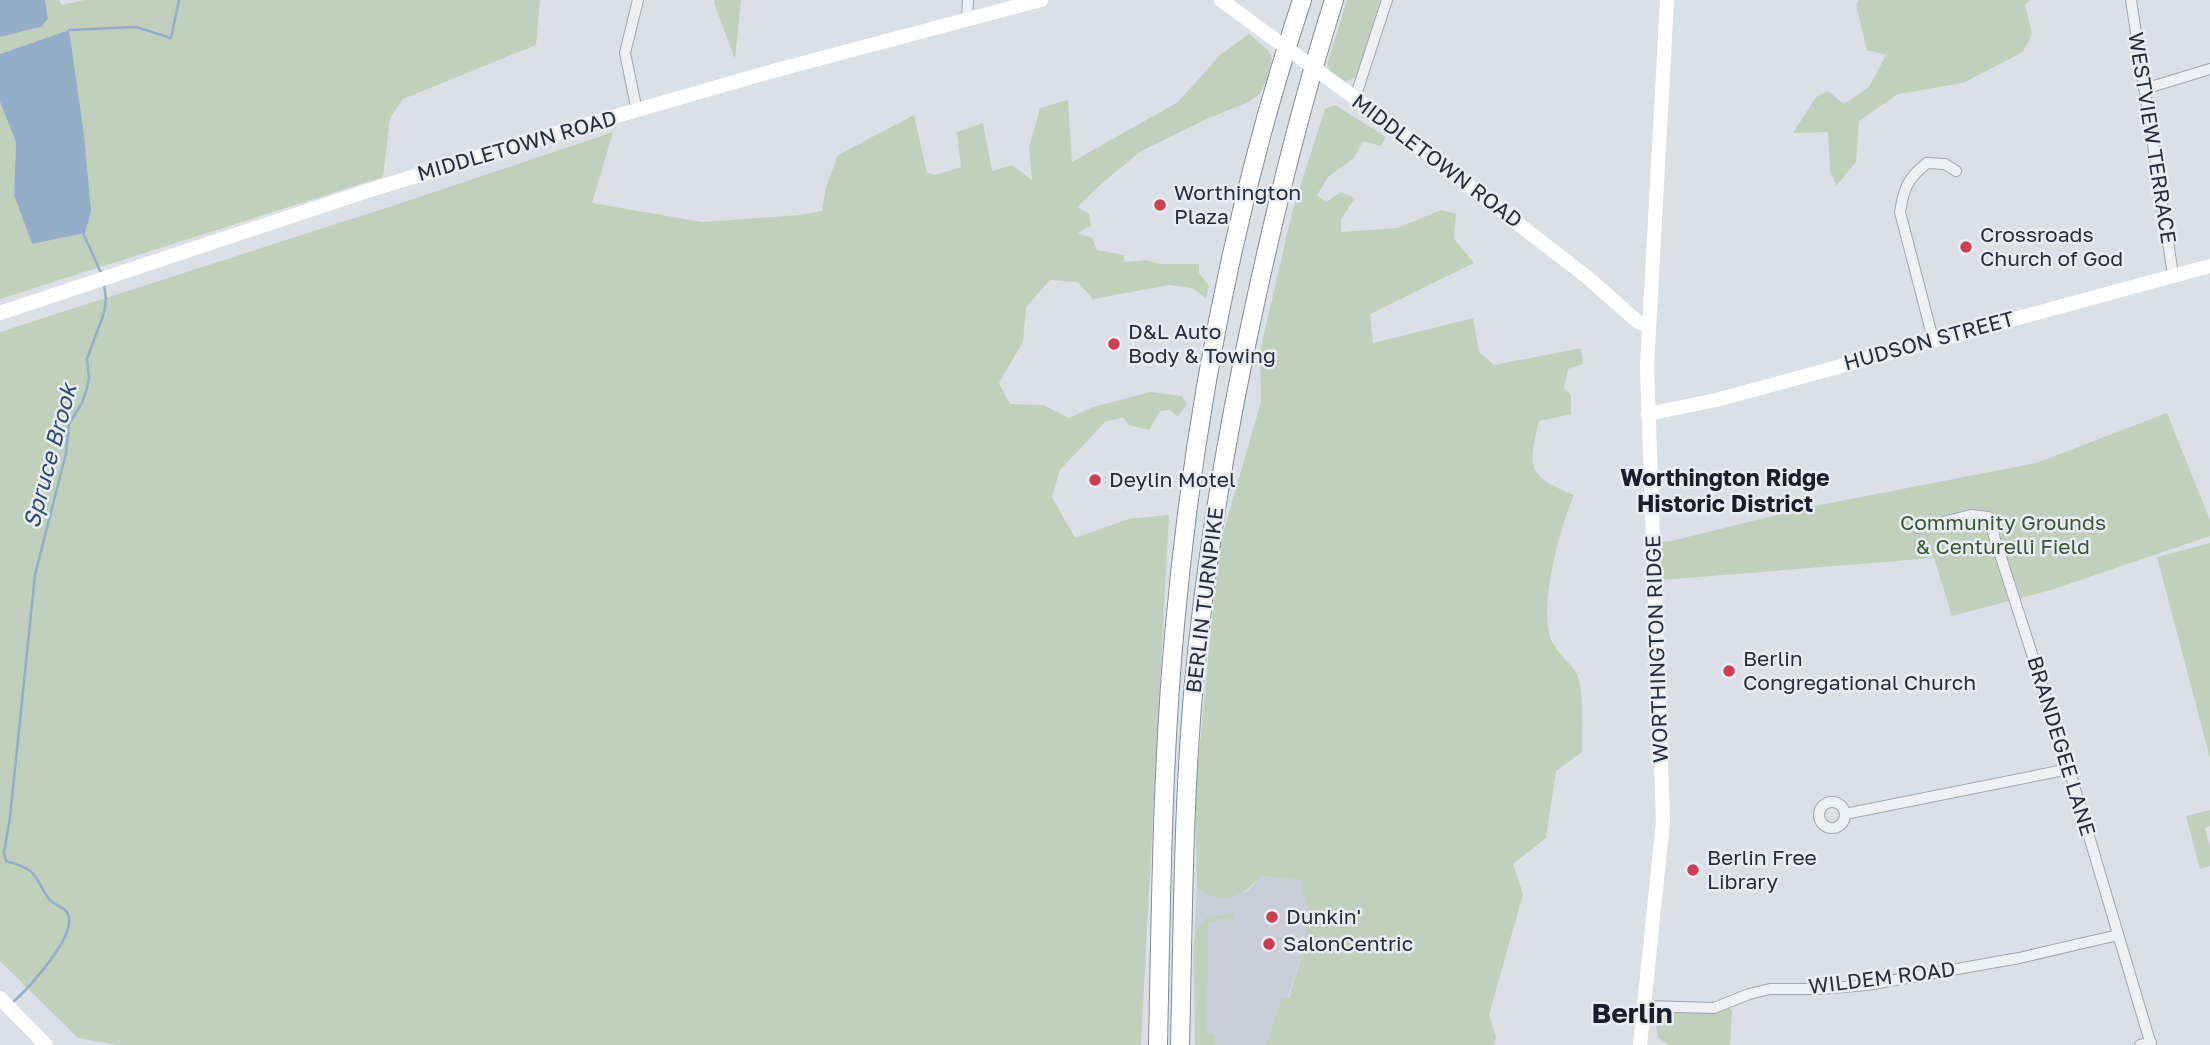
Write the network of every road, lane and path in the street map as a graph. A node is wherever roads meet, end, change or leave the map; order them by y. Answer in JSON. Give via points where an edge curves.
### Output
{"nodes":[{"id":1,"x":638,"y":0,"type":"edge"},
{"id":2,"x":968,"y":0,"type":"edge"},
{"id":3,"x":1041,"y":0,"type":"edge"},
{"id":4,"x":1221,"y":0,"type":"edge"},
{"id":5,"x":1302,"y":0,"type":"edge"},
{"id":6,"x":1334,"y":0,"type":"edge"},
{"id":7,"x":1387,"y":0,"type":"edge"},
{"id":8,"x":1667,"y":0,"type":"edge"},
{"id":9,"x":2131,"y":0,"type":"edge"},
{"id":10,"x":967,"y":20,"type":"junction"},
{"id":11,"x":1286,"y":49,"type":"junction"},
{"id":12,"x":1313,"y":69,"type":"junction"},
{"id":13,"x":2210,"y":69,"type":"edge"},
{"id":14,"x":2144,"y":89,"type":"junction"},
{"id":15,"x":1355,"y":98,"type":"junction"},
{"id":16,"x":637,"y":111,"type":"junction"},
{"id":17,"x":1956,"y":171,"type":"dead end"},
{"id":18,"x":2210,"y":266,"type":"edge"},
{"id":19,"x":2173,"y":275,"type":"junction"},
{"id":20,"x":0,"y":313,"type":"edge"},
{"id":21,"x":1648,"y":326,"type":"junction"},
{"id":22,"x":1933,"y":339,"type":"junction"},
{"id":23,"x":1648,"y":414,"type":"junction"},
{"id":24,"x":1917,"y":528,"type":"dead end"},
{"id":25,"x":2069,"y":769,"type":"junction"},
{"id":26,"x":1845,"y":814,"type":"dead end"},
{"id":27,"x":2118,"y":935,"type":"junction"},
{"id":28,"x":6,"y":1004,"type":"edge"},
{"id":29,"x":1646,"y":1006,"type":"junction"},
{"id":30,"x":1643,"y":1044,"type":"edge"},
{"id":31,"x":2147,"y":1044,"type":"edge"},
{"id":32,"x":46,"y":1045,"type":"edge"},
{"id":33,"x":1158,"y":1045,"type":"edge"},
{"id":34,"x":1180,"y":1045,"type":"edge"}],
"edges":[{"from":1,"to":16,"type":"street","via":[[625,53]]},
{"from":2,"to":10,"type":"street"},
{"from":3,"to":10,"type":"street","name":"MIDDLETOWN ROAD"},
{"from":4,"to":11,"type":"street","name":"MIDDLETOWN ROAD"},
{"from":5,"to":11,"type":"highway","name":"BERLIN TURNPIKE"},
{"from":6,"to":12,"type":"highway","name":"BERLIN TURNPIKE"},
{"from":7,"to":15,"type":"street"},
{"from":8,"to":21,"type":"street","name":"WORTHINGTON RIDGE"},
{"from":9,"to":14,"type":"street","name":"WESTVIEW TERRACE"},
{"from":10,"to":16,"type":"street","name":"MIDDLETOWN ROAD"},
{"from":11,"to":12,"type":"street","name":"MIDDLETOWN ROAD"},
{"from":11,"to":33,"type":"highway","name":"BERLIN TURNPIKE","via":[[1227,279],[1185,527],[1165,777]]},
{"from":12,"to":15,"type":"street","name":"MIDDLETOWN ROAD"},
{"from":12,"to":34,"type":"highway","name":"BERLIN TURNPIKE","via":[[1247,336],[1212,531],[1190,730]]},
{"from":13,"to":14,"type":"street"},
{"from":14,"to":19,"type":"street","name":"WESTVIEW TERRACE"},
{"from":15,"to":21,"type":"street","name":"MIDDLETOWN ROAD"},
{"from":16,"to":20,"type":"street","name":"MIDDLETOWN ROAD","via":[[446,166]]},
{"from":17,"to":22,"type":"street","via":[[1945,164],[1927,163],[1912,175],[1900,212]]},
{"from":18,"to":19,"type":"street","name":"HUDSON STREET"},
{"from":19,"to":22,"type":"street","name":"HUDSON STREET"},
{"from":21,"to":23,"type":"street","name":"WORTHINGTON RIDGE"},
{"from":22,"to":23,"type":"street","name":"HUDSON STREET","via":[[1716,400]]},
{"from":23,"to":29,"type":"street","name":"WORTHINGTON RIDGE","via":[[1663,821]]},
{"from":24,"to":25,"type":"street","name":"BRANDEGEE LANE","via":[[1971,515],[1988,517]]},
{"from":25,"to":26,"type":"street"},
{"from":25,"to":27,"type":"street","name":"BRANDEGEE LANE"},
{"from":27,"to":29,"type":"street","name":"WILDEM ROAD","via":[[1867,985],[1770,989],[1714,1008]]},
{"from":27,"to":31,"type":"street","name":"BRANDEGEE LANE"},
{"from":28,"to":32,"type":"street"},
{"from":29,"to":30,"type":"street","name":"WORTHINGTON RIDGE"}]}
